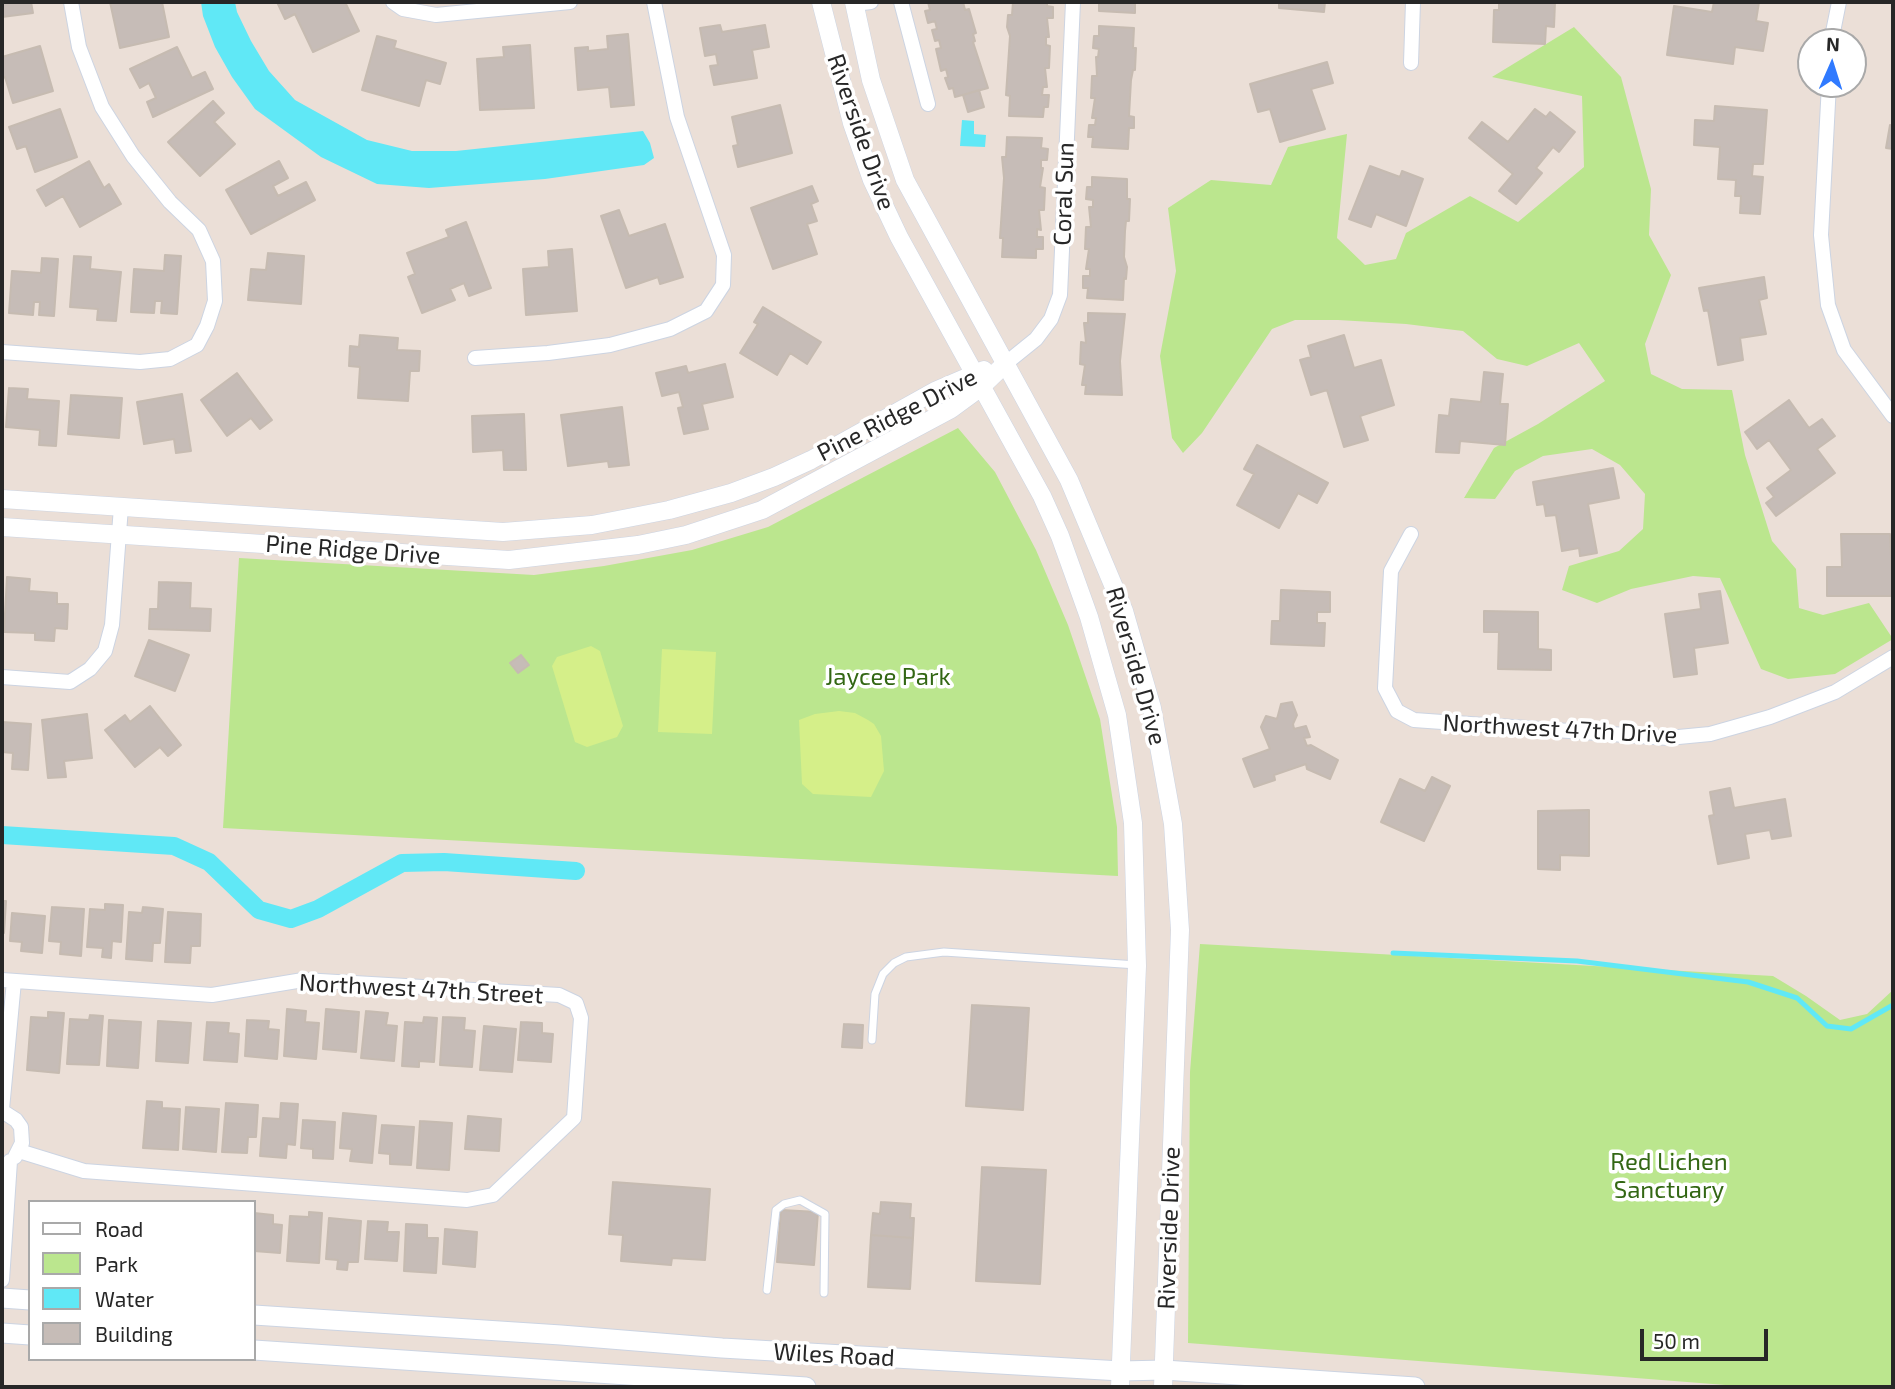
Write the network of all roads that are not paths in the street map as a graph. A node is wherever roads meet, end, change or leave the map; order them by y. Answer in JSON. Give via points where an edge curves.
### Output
{"nodes":[{"id":1,"x":71,"y":2,"type":"edge"},
{"id":2,"x":393,"y":2,"type":"edge"},
{"id":3,"x":570,"y":2,"type":"edge"},
{"id":4,"x":654,"y":2,"type":"edge"},
{"id":5,"x":821,"y":2,"type":"edge"},
{"id":6,"x":901,"y":2,"type":"edge"},
{"id":7,"x":1073,"y":2,"type":"edge"},
{"id":8,"x":1413,"y":2,"type":"edge"},
{"id":9,"x":1839,"y":2,"type":"edge"},
{"id":10,"x":860,"y":3,"type":"edge"},
{"id":11,"x":1834,"y":28,"type":"edge"},
{"id":12,"x":1411,"y":63,"type":"dead end"},
{"id":13,"x":1828,"y":98,"type":"edge"},
{"id":14,"x":928,"y":104,"type":"dead end"},
{"id":15,"x":2,"y":352,"type":"edge"},
{"id":16,"x":475,"y":358,"type":"dead end"},
{"id":17,"x":1004,"y":364,"type":"junction"},
{"id":18,"x":977,"y":380,"type":"junction"},
{"id":19,"x":1893,"y":416,"type":"edge"},
{"id":20,"x":2,"y":499,"type":"edge"},
{"id":21,"x":121,"y":507,"type":"junction"},
{"id":22,"x":2,"y":527,"type":"edge"},
{"id":23,"x":1411,"y":534,"type":"dead end"},
{"id":24,"x":120,"y":536,"type":"junction"},
{"id":25,"x":1893,"y":657,"type":"edge"},
{"id":26,"x":2,"y":677,"type":"edge"},
{"id":27,"x":1137,"y":965,"type":"junction"},
{"id":28,"x":8,"y":981,"type":"edge"},
{"id":29,"x":872,"y":1040,"type":"dead end"},
{"id":30,"x":2,"y":1110,"type":"edge"},
{"id":31,"x":11,"y":1159,"type":"edge"},
{"id":32,"x":5,"y":1191,"type":"edge"},
{"id":33,"x":2,"y":1280,"type":"edge"},
{"id":34,"x":767,"y":1290,"type":"dead end"},
{"id":35,"x":824,"y":1293,"type":"dead end"},
{"id":36,"x":2,"y":1298,"type":"edge"},
{"id":37,"x":28,"y":1300,"type":"edge"},
{"id":38,"x":256,"y":1315,"type":"edge"},
{"id":39,"x":2,"y":1333,"type":"edge"},
{"id":40,"x":28,"y":1335,"type":"edge"},
{"id":41,"x":256,"y":1350,"type":"edge"},
{"id":42,"x":1121,"y":1379,"type":"edge"},
{"id":43,"x":1163,"y":1379,"type":"edge"},
{"id":44,"x":806,"y":1387,"type":"edge"},
{"id":45,"x":1415,"y":1387,"type":"edge"}],
"edges":[{"from":1,"to":15,"type":"street","via":[[79,47],[102,107],[133,156],[199,230],[213,261],[215,301],[198,345],[170,359],[140,362]]},
{"from":2,"to":3,"type":"street","via":[[403,9],[436,15]]},
{"from":4,"to":16,"type":"street","via":[[677,117],[724,255],[723,285],[706,311],[670,329],[610,345]]},
{"from":5,"to":18,"type":"street","name":"Riverside Drive","via":[[852,123],[873,180]]},
{"from":6,"to":14,"type":"street"},
{"from":7,"to":17,"type":"street","name":"Coral Sun","via":[[1060,295],[1036,339]]},
{"from":8,"to":12,"type":"street"},
{"from":9,"to":11,"type":"street"},
{"from":10,"to":17,"type":"street","name":"Riverside Drive","via":[[871,80],[905,180]]},
{"from":13,"to":19,"type":"street","via":[[1821,235],[1828,305],[1844,350]]},
{"from":17,"to":18,"type":"street","name":"Pine Ridge Drive"},
{"from":17,"to":43,"type":"street","name":"Riverside Drive","via":[[1069,480],[1124,611],[1152,708],[1173,824],[1180,930]]},
{"from":18,"to":21,"type":"street","name":"Pine Ridge Drive","via":[[935,390],[774,477],[669,510],[592,526],[503,532]]},
{"from":18,"to":24,"type":"street","name":"Pine Ridge Drive","via":[[951,409],[762,510],[638,545],[509,560]]},
{"from":18,"to":27,"type":"street","name":"Riverside Drive","via":[[1060,536],[1116,715],[1133,822]]},
{"from":20,"to":21,"type":"street","name":"Pine Ridge Drive"},
{"from":21,"to":24,"type":"street"},
{"from":22,"to":24,"type":"street","name":"Pine Ridge Drive"},
{"from":23,"to":25,"type":"street","name":"Northwest 47th Drive","via":[[1391,571],[1385,688],[1397,711],[1414,720],[1668,738],[1710,734],[1835,692]]},
{"from":24,"to":26,"type":"street","via":[[113,625],[105,651],[90,670],[70,682]]},
{"from":27,"to":29,"type":"lane","via":[[944,952],[906,957],[883,974],[875,994]]},
{"from":27,"to":42,"type":"street","name":"Riverside Drive"},
{"from":28,"to":30,"type":"street"},
{"from":28,"to":31,"type":"street","name":"Northwest 47th Street","via":[[212,995],[303,980],[559,995],[576,1003],[582,1018],[574,1118],[493,1195],[467,1200],[84,1171]]},
{"from":30,"to":31,"type":"street","via":[[21,1127],[23,1135]]},
{"from":31,"to":32,"type":"street"},
{"from":32,"to":33,"type":"street"},
{"from":34,"to":35,"type":"lane","via":[[776,1210],[800,1200],[825,1214]]},
{"from":36,"to":37,"type":"main road"},
{"from":38,"to":42,"type":"main road","name":"Wiles Road"},
{"from":39,"to":40,"type":"main road"},
{"from":41,"to":44,"type":"main road","name":"Wiles Road"},
{"from":42,"to":43,"type":"main road","name":"Wiles Road"},
{"from":43,"to":45,"type":"main road","name":"Wiles Road"}]}
